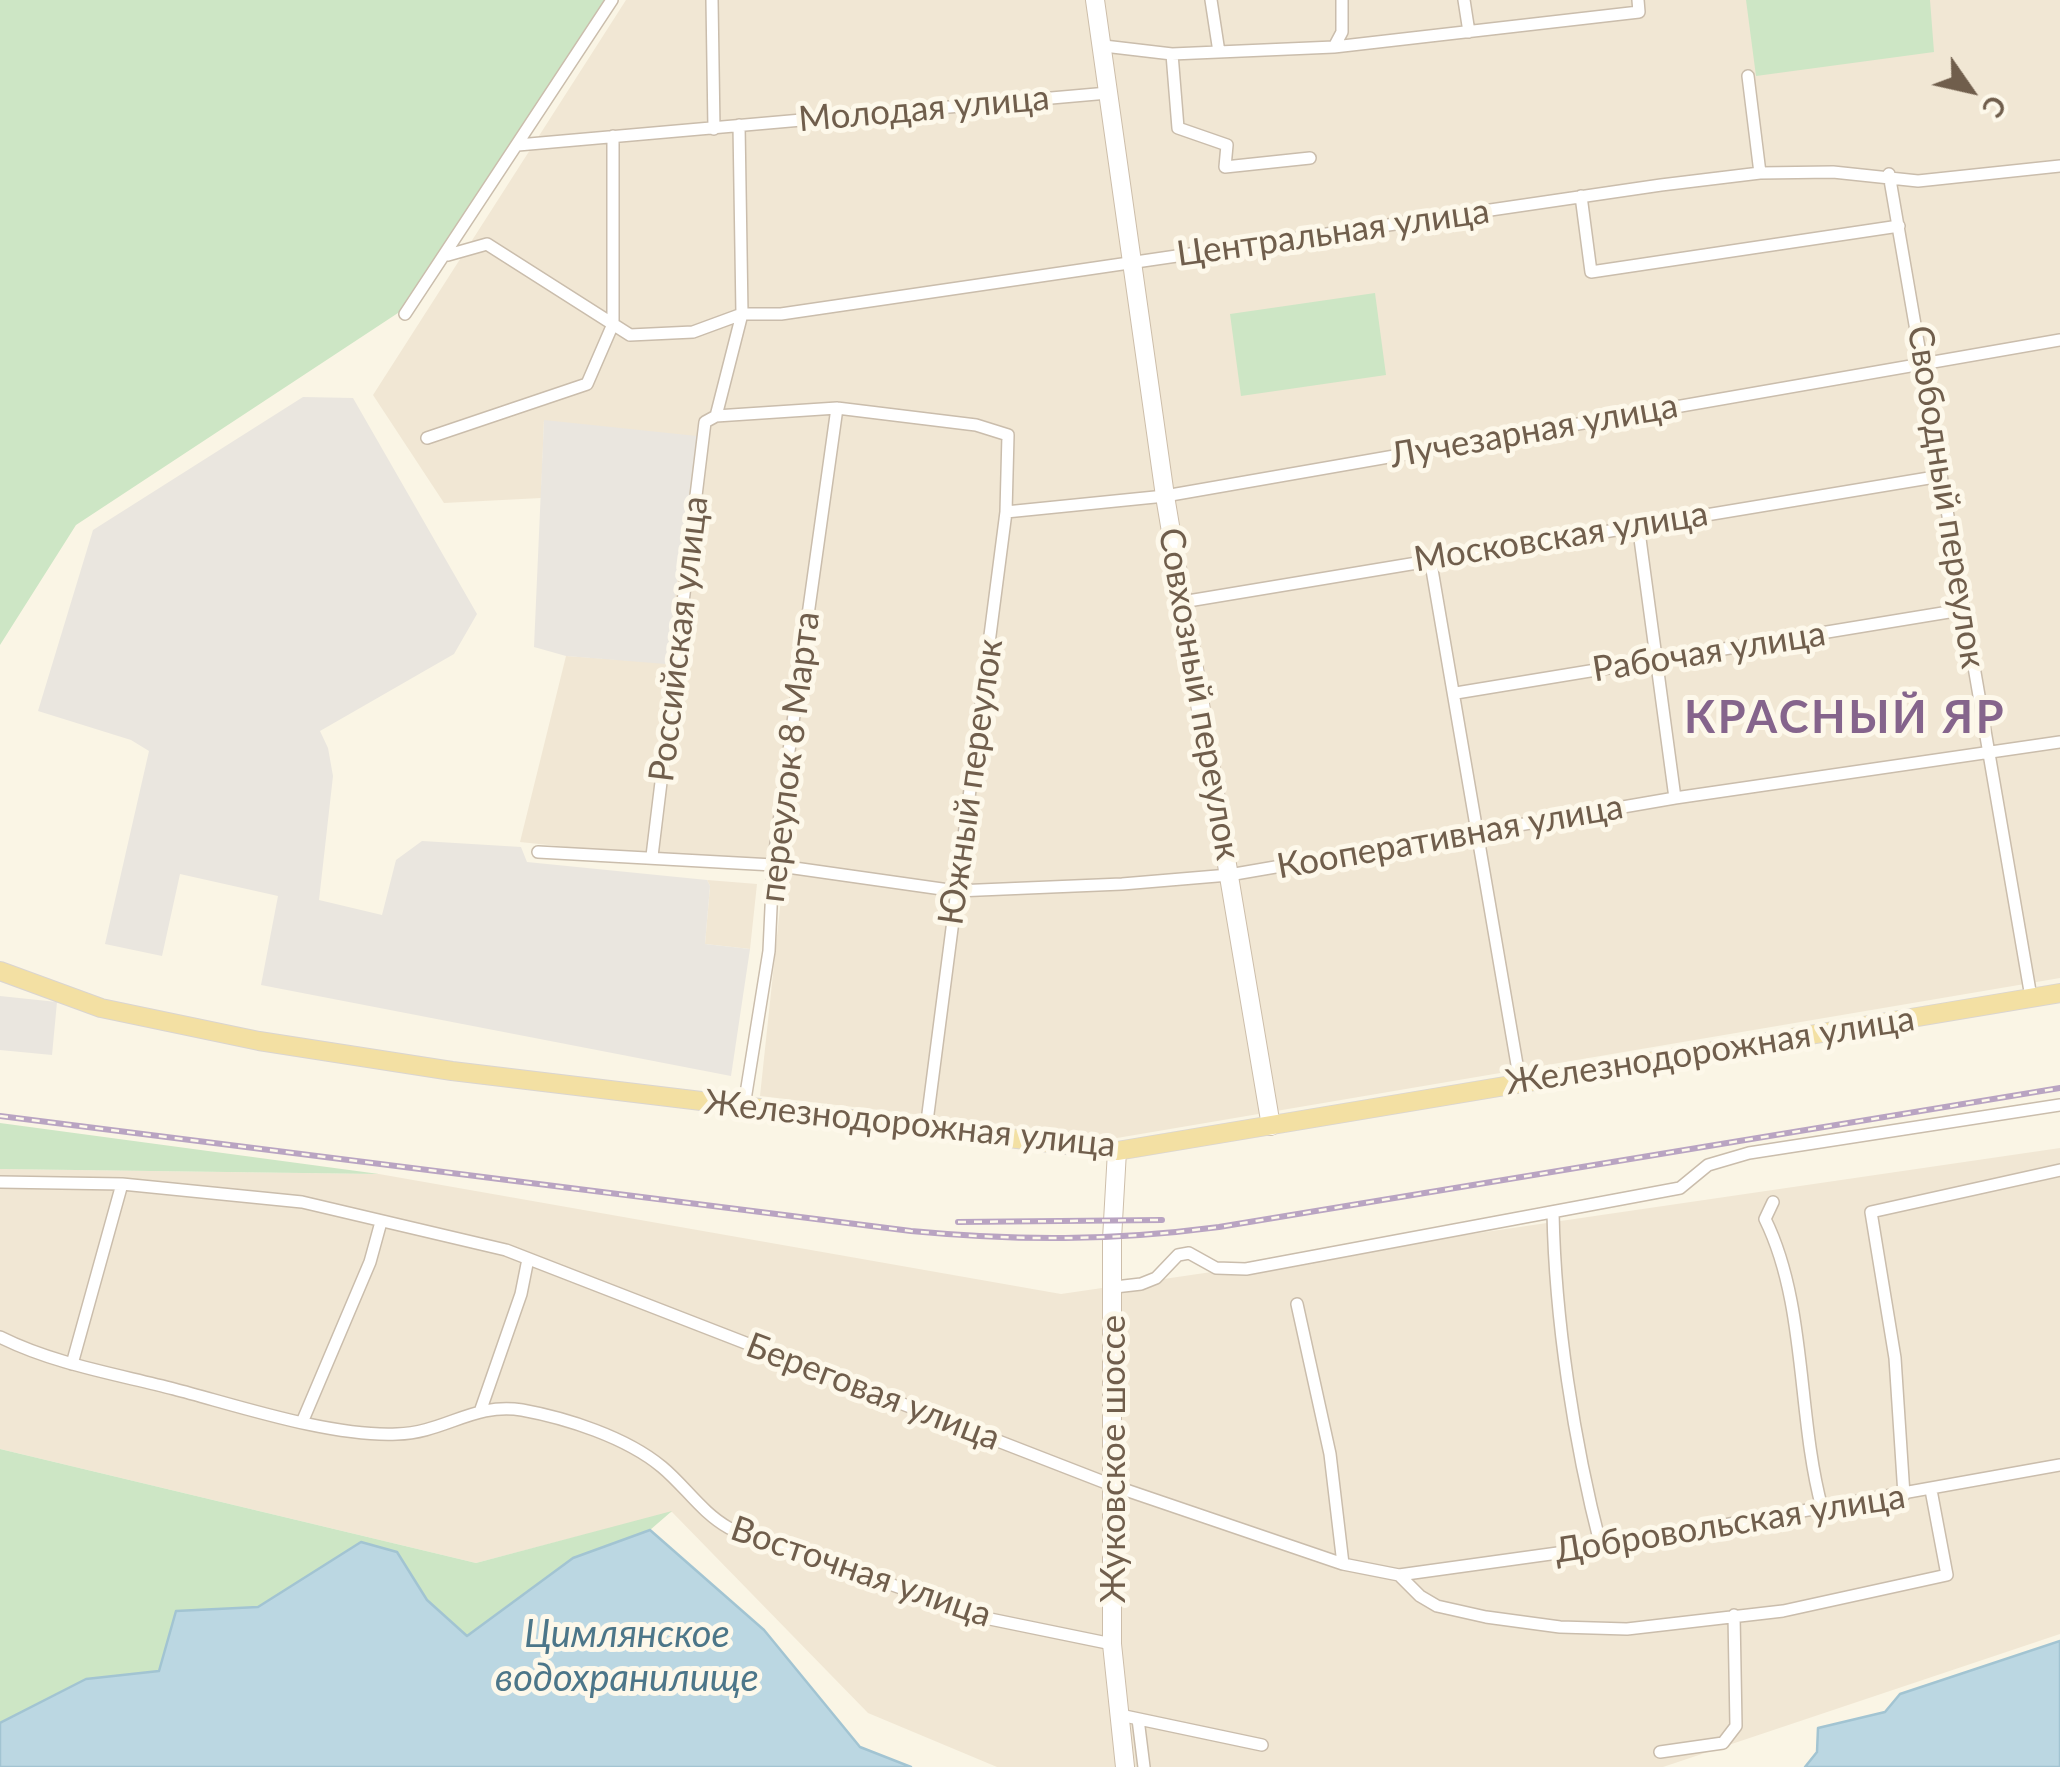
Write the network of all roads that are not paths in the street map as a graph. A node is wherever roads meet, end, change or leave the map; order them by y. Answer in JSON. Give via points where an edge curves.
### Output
{"nodes":[{"id":1,"x":612,"y":0,"type":"edge"},
{"id":2,"x":712,"y":0,"type":"edge"},
{"id":3,"x":1095,"y":0,"type":"edge"},
{"id":4,"x":1211,"y":0,"type":"edge"},
{"id":5,"x":1342,"y":0,"type":"edge"},
{"id":6,"x":1464,"y":0,"type":"edge"},
{"id":7,"x":1639,"y":6,"type":"edge"},
{"id":8,"x":1469,"y":32,"type":"junction"},
{"id":9,"x":1104,"y":46,"type":"junction"},
{"id":10,"x":1334,"y":47,"type":"junction"},
{"id":11,"x":1219,"y":52,"type":"junction"},
{"id":12,"x":1172,"y":54,"type":"junction"},
{"id":13,"x":1748,"y":76,"type":"dead end"},
{"id":14,"x":1108,"y":93,"type":"junction"},
{"id":15,"x":739,"y":125,"type":"junction"},
{"id":16,"x":714,"y":129,"type":"junction"},
{"id":17,"x":612,"y":136,"type":"junction"},
{"id":18,"x":518,"y":145,"type":"junction"},
{"id":19,"x":1310,"y":158,"type":"dead end"},
{"id":20,"x":2060,"y":166,"type":"edge"},
{"id":21,"x":1760,"y":173,"type":"junction"},
{"id":22,"x":1889,"y":174,"type":"junction"},
{"id":23,"x":1582,"y":196,"type":"junction"},
{"id":24,"x":1898,"y":226,"type":"junction"},
{"id":25,"x":448,"y":255,"type":"junction"},
{"id":26,"x":1132,"y":261,"type":"junction"},
{"id":27,"x":405,"y":314,"type":"dead end"},
{"id":28,"x":742,"y":314,"type":"junction"},
{"id":29,"x":613,"y":324,"type":"junction"},
{"id":30,"x":2060,"y":340,"type":"edge"},
{"id":31,"x":1924,"y":362,"type":"junction"},
{"id":32,"x":836,"y":408,"type":"junction"},
{"id":33,"x":710,"y":419,"type":"junction"},
{"id":34,"x":427,"y":438,"type":"dead end"},
{"id":35,"x":1940,"y":476,"type":"junction"},
{"id":36,"x":1165,"y":496,"type":"junction"},
{"id":37,"x":1006,"y":512,"type":"junction"},
{"id":38,"x":1638,"y":524,"type":"junction"},
{"id":39,"x":1430,"y":558,"type":"junction"},
{"id":40,"x":1182,"y":602,"type":"junction"},
{"id":41,"x":1961,"y":610,"type":"junction"},
{"id":42,"x":1657,"y":661,"type":"junction"},
{"id":43,"x":1456,"y":694,"type":"junction"},
{"id":44,"x":2060,"y":742,"type":"edge"},
{"id":45,"x":1991,"y":752,"type":"junction"},
{"id":46,"x":1676,"y":798,"type":"junction"},
{"id":47,"x":1478,"y":831,"type":"junction"},
{"id":48,"x":538,"y":852,"type":"dead end"},
{"id":49,"x":652,"y":856,"type":"junction"},
{"id":50,"x":773,"y":865,"type":"junction"},
{"id":51,"x":1230,"y":875,"type":"junction"},
{"id":52,"x":956,"y":891,"type":"junction"},
{"id":53,"x":0,"y":971,"type":"edge"},
{"id":54,"x":2060,"y":993,"type":"edge"},
{"id":55,"x":2031,"y":997,"type":"junction"},
{"id":56,"x":1520,"y":1082,"type":"junction"},
{"id":57,"x":2060,"y":1104,"type":"edge"},
{"id":58,"x":744,"y":1106,"type":"junction"},
{"id":59,"x":1271,"y":1126,"type":"junction"},
{"id":60,"x":926,"y":1129,"type":"junction"},
{"id":61,"x":1117,"y":1151,"type":"junction"},
{"id":62,"x":2060,"y":1170,"type":"edge"},
{"id":63,"x":0,"y":1182,"type":"edge"},
{"id":64,"x":122,"y":1184,"type":"junction"},
{"id":65,"x":1773,"y":1202,"type":"dead end"},
{"id":66,"x":1552,"y":1212,"type":"junction"},
{"id":67,"x":381,"y":1222,"type":"junction"},
{"id":68,"x":528,"y":1259,"type":"junction"},
{"id":69,"x":1114,"y":1287,"type":"junction"},
{"id":70,"x":1297,"y":1304,"type":"dead end"},
{"id":71,"x":0,"y":1336,"type":"edge"},
{"id":72,"x":72,"y":1364,"type":"junction"},
{"id":73,"x":481,"y":1409,"type":"junction"},
{"id":74,"x":303,"y":1420,"type":"junction"},
{"id":75,"x":2060,"y":1465,"type":"edge"},
{"id":76,"x":1114,"y":1486,"type":"junction"},
{"id":77,"x":1931,"y":1490,"type":"junction"},
{"id":78,"x":1904,"y":1494,"type":"junction"},
{"id":79,"x":1822,"y":1508,"type":"junction"},
{"id":80,"x":1601,"y":1548,"type":"junction"},
{"id":81,"x":1344,"y":1564,"type":"junction"},
{"id":82,"x":1400,"y":1576,"type":"junction"},
{"id":83,"x":1734,"y":1615,"type":"junction"},
{"id":84,"x":1112,"y":1644,"type":"junction"},
{"id":85,"x":1129,"y":1717,"type":"junction"},
{"id":86,"x":1262,"y":1745,"type":"dead end"},
{"id":87,"x":1660,"y":1752,"type":"dead end"},
{"id":88,"x":1126,"y":1767,"type":"edge"},
{"id":89,"x":1144,"y":1767,"type":"edge"}],
"edges":[{"from":1,"to":18,"type":"street"},
{"from":2,"to":16,"type":"street"},
{"from":3,"to":9,"type":"street","name":"Совхозный переулок"},
{"from":4,"to":11,"type":"street"},
{"from":5,"to":10,"type":"street","via":[[1342,32]]},
{"from":6,"to":8,"type":"street"},
{"from":7,"to":8,"type":"street"},
{"from":8,"to":10,"type":"street"},
{"from":9,"to":12,"type":"street"},
{"from":9,"to":14,"type":"street","name":"Совхозный переулок"},
{"from":10,"to":11,"type":"street"},
{"from":11,"to":12,"type":"street"},
{"from":12,"to":19,"type":"street","via":[[1178,128],[1227,145],[1225,167]]},
{"from":13,"to":21,"type":"street"},
{"from":14,"to":15,"type":"street","name":"Молодая улица"},
{"from":14,"to":26,"type":"street","name":"Совхозный переулок"},
{"from":15,"to":16,"type":"street","name":"Молодая улица"},
{"from":15,"to":28,"type":"street"},
{"from":16,"to":17,"type":"street","name":"Молодая улица"},
{"from":17,"to":18,"type":"street","name":"Молодая улица"},
{"from":17,"to":29,"type":"street"},
{"from":18,"to":25,"type":"street"},
{"from":20,"to":22,"type":"street","name":"Центральная улица","via":[[1918,181]]},
{"from":21,"to":22,"type":"street","name":"Центральная улица"},
{"from":21,"to":23,"type":"street","name":"Центральная улица"},
{"from":22,"to":24,"type":"street","name":"Свободный переулок"},
{"from":23,"to":24,"type":"street","via":[[1591,272]]},
{"from":23,"to":26,"type":"street","name":"Центральная улица"},
{"from":24,"to":31,"type":"street","name":"Свободный переулок"},
{"from":25,"to":27,"type":"street"},
{"from":25,"to":29,"type":"street","via":[[487,244]]},
{"from":26,"to":28,"type":"street","name":"Центральная улица","via":[[782,314]]},
{"from":26,"to":36,"type":"street","name":"Совхозный переулок"},
{"from":28,"to":29,"type":"street","name":"Центральная улица","via":[[693,332],[630,335]]},
{"from":28,"to":33,"type":"street","name":"Российская улица"},
{"from":29,"to":34,"type":"street","via":[[587,384]]},
{"from":30,"to":31,"type":"street","name":"Лучезарная улица"},
{"from":31,"to":35,"type":"street","name":"Свободный переулок"},
{"from":31,"to":36,"type":"street","name":"Лучезарная улица"},
{"from":32,"to":33,"type":"street"},
{"from":32,"to":37,"type":"street","name":"Южный переулок","via":[[1008,435]]},
{"from":32,"to":50,"type":"street","name":"переулок 8 Марта"},
{"from":33,"to":49,"type":"street","name":"Российская улица"},
{"from":35,"to":38,"type":"street","name":"Московская улица"},
{"from":35,"to":41,"type":"street","name":"Свободный переулок"},
{"from":36,"to":37,"type":"street","name":"Лучезарная улица"},
{"from":36,"to":40,"type":"street","name":"Совхозный переулок"},
{"from":37,"to":52,"type":"street","name":"Южный переулок"},
{"from":38,"to":39,"type":"street","name":"Московская улица"},
{"from":38,"to":42,"type":"street"},
{"from":39,"to":40,"type":"street","name":"Московская улица"},
{"from":39,"to":43,"type":"street"},
{"from":40,"to":51,"type":"street","name":"Совхозный переулок"},
{"from":41,"to":42,"type":"street","name":"Рабочая улица"},
{"from":41,"to":45,"type":"street","name":"Свободный переулок"},
{"from":42,"to":43,"type":"street","name":"Рабочая улица"},
{"from":42,"to":46,"type":"street"},
{"from":43,"to":47,"type":"street"},
{"from":44,"to":45,"type":"street","name":"Кооперативная улица"},
{"from":45,"to":46,"type":"street","name":"Кооперативная улица"},
{"from":45,"to":55,"type":"street","name":"Свободный переулок"},
{"from":46,"to":47,"type":"street","name":"Кооперативная улица"},
{"from":47,"to":51,"type":"street","name":"Кооперативная улица"},
{"from":47,"to":56,"type":"street"},
{"from":48,"to":49,"type":"street","name":"Кооперативная улица"},
{"from":49,"to":50,"type":"street","name":"Кооперативная улица"},
{"from":50,"to":52,"type":"street","name":"Кооперативная улица"},
{"from":50,"to":58,"type":"street","name":"переулок 8 Марта","via":[[769,951]]},
{"from":51,"to":52,"type":"street","name":"Кооперативная улица"},
{"from":51,"to":59,"type":"street","name":"Совхозный переулок"},
{"from":52,"to":60,"type":"street","name":"Южный переулок"},
{"from":53,"to":58,"type":"main road","name":"Железнодорожная улица","via":[[101,1008],[259,1041]]},
{"from":54,"to":55,"type":"main road","name":"Железнодорожная улица"},
{"from":55,"to":56,"type":"main road","name":"Железнодорожная улица"},
{"from":56,"to":59,"type":"main road","name":"Железнодорожная улица"},
{"from":57,"to":66,"type":"street","via":[[1748,1152],[1708,1165],[1680,1188]]},
{"from":58,"to":60,"type":"main road","name":"Железнодорожная улица"},
{"from":59,"to":61,"type":"main road","name":"Железнодорожная улица"},
{"from":60,"to":61,"type":"main road","name":"Железнодорожная улица"},
{"from":61,"to":69,"type":"street","name":"Жуковское шоссе"},
{"from":62,"to":78,"type":"street","via":[[1871,1212],[1896,1358]]},
{"from":63,"to":64,"type":"street","name":"Береговая улица"},
{"from":64,"to":67,"type":"street","name":"Береговая улица","via":[[302,1202]]},
{"from":64,"to":72,"type":"street"},
{"from":65,"to":79,"type":"street","via":[[1766,1220],[1794,1324],[1807,1453]]},
{"from":66,"to":69,"type":"street","via":[[1246,1269],[1216,1268],[1190,1253],[1178,1255],[1156,1278]]},
{"from":66,"to":80,"type":"street","via":[[1554,1269]]},
{"from":67,"to":68,"type":"street","name":"Береговая улица"},
{"from":67,"to":74,"type":"street"},
{"from":68,"to":73,"type":"street"},
{"from":68,"to":76,"type":"street","name":"Береговая улица"},
{"from":69,"to":76,"type":"street","name":"Жуковское шоссе"},
{"from":70,"to":81,"type":"street","via":[[1330,1454]]},
{"from":71,"to":72,"type":"street","name":"Восточная улица"},
{"from":72,"to":74,"type":"street","name":"Восточная улица"},
{"from":73,"to":74,"type":"street","name":"Восточная улица","via":[[396,1434]]},
{"from":73,"to":84,"type":"street","name":"Восточная улица","via":[[549,1417],[645,1454],[729,1528],[990,1619]]},
{"from":75,"to":77,"type":"street","name":"Добровольская улица"},
{"from":76,"to":81,"type":"street","name":"Береговая улица"},
{"from":76,"to":84,"type":"street","name":"Жуковское шоссе"},
{"from":77,"to":78,"type":"street","name":"Добровольская улица"},
{"from":77,"to":83,"type":"street","name":"Береговая улица","via":[[1947,1575]]},
{"from":78,"to":79,"type":"street","name":"Добровольская улица"},
{"from":79,"to":80,"type":"street","name":"Добровольская улица"},
{"from":80,"to":82,"type":"street","name":"Добровольская улица"},
{"from":81,"to":82,"type":"street","name":"Береговая улица"},
{"from":82,"to":83,"type":"street","name":"Береговая улица","via":[[1437,1606],[1560,1627],[1627,1629]]},
{"from":83,"to":87,"type":"street","via":[[1736,1726],[1723,1743]]},
{"from":84,"to":85,"type":"street","name":"Жуковское шоссе"},
{"from":85,"to":86,"type":"street"},
{"from":85,"to":88,"type":"street","name":"Жуковское шоссе"},
{"from":85,"to":89,"type":"street"}]}
